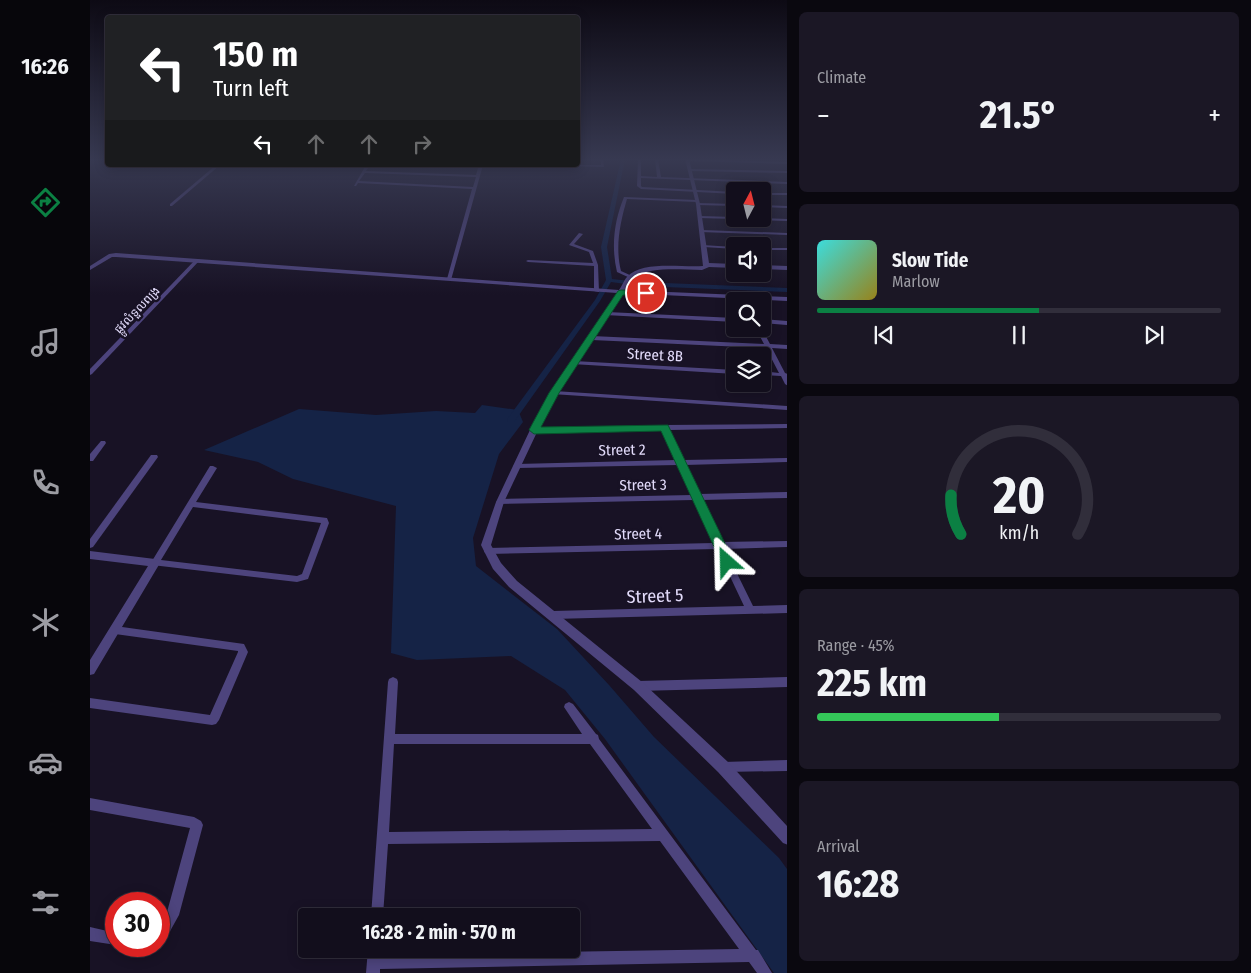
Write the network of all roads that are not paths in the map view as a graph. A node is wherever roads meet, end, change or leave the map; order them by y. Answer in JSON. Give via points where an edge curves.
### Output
{"nodes":[{"id":1,"x":470,"y":204,"type":"edge"},
{"id":2,"x":625,"y":204,"type":"edge"},
{"id":3,"x":698,"y":204,"type":"edge"},
{"id":4,"x":771,"y":206,"type":"edge"},
{"id":5,"x":787,"y":207,"type":"edge"},
{"id":6,"x":700,"y":217,"type":"junction"},
{"id":7,"x":726,"y":218,"type":"edge"},
{"id":8,"x":771,"y":220,"type":"edge"},
{"id":9,"x":787,"y":220,"type":"edge"},
{"id":10,"x":702,"y":231,"type":"junction"},
{"id":11,"x":580,"y":234,"type":"dead end"},
{"id":12,"x":787,"y":234,"type":"edge"},
{"id":13,"x":704,"y":246,"type":"junction"},
{"id":14,"x":726,"y":247,"type":"edge"},
{"id":15,"x":771,"y":249,"type":"edge"},
{"id":16,"x":787,"y":250,"type":"edge"},
{"id":17,"x":198,"y":260,"type":"junction"},
{"id":18,"x":528,"y":261,"type":"dead end"},
{"id":19,"x":596,"y":265,"type":"junction"},
{"id":20,"x":706,"y":265,"type":"junction"},
{"id":21,"x":726,"y":266,"type":"edge"},
{"id":22,"x":771,"y":267,"type":"edge"},
{"id":23,"x":90,"y":268,"type":"edge"},
{"id":24,"x":787,"y":268,"type":"edge"},
{"id":25,"x":449,"y":279,"type":"junction"},
{"id":26,"x":626,"y":284,"type":"junction"},
{"id":27,"x":598,"y":291,"type":"junction"},
{"id":28,"x":608,"y":292,"type":"joint"},
{"id":29,"x":726,"y":297,"type":"edge"},
{"id":30,"x":771,"y":299,"type":"edge"},
{"id":31,"x":787,"y":299,"type":"edge"},
{"id":32,"x":607,"y":314,"type":"junction"},
{"id":33,"x":726,"y":320,"type":"edge"},
{"id":34,"x":771,"y":321,"type":"edge"},
{"id":35,"x":787,"y":322,"type":"edge"},
{"id":36,"x":763,"y":337,"type":"edge"},
{"id":37,"x":592,"y":338,"type":"junction"},
{"id":38,"x":768,"y":346,"type":"junction"},
{"id":39,"x":787,"y":347,"type":"edge"},
{"id":40,"x":574,"y":363,"type":"junction"},
{"id":41,"x":726,"y":371,"type":"edge"},
{"id":42,"x":90,"y":373,"type":"edge"},
{"id":43,"x":771,"y":374,"type":"edge"},
{"id":44,"x":785,"y":375,"type":"edge"},
{"id":45,"x":787,"y":384,"type":"edge"},
{"id":46,"x":554,"y":393,"type":"junction"},
{"id":47,"x":787,"y":408,"type":"edge"},
{"id":48,"x":787,"y":426,"type":"edge"},
{"id":49,"x":664,"y":427,"type":"junction"},
{"id":50,"x":534,"y":430,"type":"junction"},
{"id":51,"x":103,"y":443,"type":"dead end"},
{"id":52,"x":154,"y":456,"type":"dead end"},
{"id":53,"x":90,"y":458,"type":"edge"},
{"id":54,"x":787,"y":460,"type":"edge"},
{"id":55,"x":681,"y":463,"type":"junction"},
{"id":56,"x":517,"y":466,"type":"junction"},
{"id":57,"x":213,"y":468,"type":"dead end"},
{"id":58,"x":787,"y":495,"type":"edge"},
{"id":59,"x":697,"y":497,"type":"junction"},
{"id":60,"x":500,"y":502,"type":"junction"},
{"id":61,"x":191,"y":504,"type":"junction"},
{"id":62,"x":787,"y":544,"type":"edge"},
{"id":63,"x":90,"y":545,"type":"edge"},
{"id":64,"x":720,"y":546,"type":"junction"},
{"id":65,"x":488,"y":552,"type":"junction"},
{"id":66,"x":90,"y":555,"type":"edge"},
{"id":67,"x":155,"y":563,"type":"junction"},
{"id":68,"x":787,"y":609,"type":"edge"},
{"id":69,"x":750,"y":610,"type":"junction"},
{"id":70,"x":554,"y":615,"type":"junction"},
{"id":71,"x":115,"y":630,"type":"junction"},
{"id":72,"x":90,"y":670,"type":"edge"},
{"id":73,"x":392,"y":682,"type":"dead end"},
{"id":74,"x":787,"y":682,"type":"edge"},
{"id":75,"x":638,"y":686,"type":"junction"},
{"id":76,"x":90,"y":703,"type":"edge"},
{"id":77,"x":569,"y":707,"type":"dead end"},
{"id":78,"x":389,"y":738,"type":"junction"},
{"id":79,"x":594,"y":739,"type":"junction"},
{"id":80,"x":787,"y":765,"type":"edge"},
{"id":81,"x":723,"y":767,"type":"junction"},
{"id":82,"x":90,"y":804,"type":"edge"},
{"id":83,"x":664,"y":835,"type":"junction"},
{"id":84,"x":382,"y":838,"type":"junction"},
{"id":85,"x":787,"y":838,"type":"edge"},
{"id":86,"x":378,"y":908,"type":"edge"},
{"id":87,"x":170,"y":920,"type":"edge"},
{"id":88,"x":90,"y":934,"type":"edge"},
{"id":89,"x":105,"y":937,"type":"edge"},
{"id":90,"x":754,"y":955,"type":"junction"},
{"id":91,"x":374,"y":961,"type":"edge"},
{"id":92,"x":765,"y":973,"type":"edge"}],
"edges":[{"from":1,"to":25,"type":"street"},
{"from":2,"to":26,"type":"street","via":[[615,260]]},
{"from":3,"to":6,"type":"street"},
{"from":4,"to":5,"type":"street"},
{"from":6,"to":7,"type":"street"},
{"from":6,"to":10,"type":"street"},
{"from":8,"to":9,"type":"street"},
{"from":10,"to":12,"type":"street"},
{"from":10,"to":13,"type":"street"},
{"from":11,"to":19,"type":"street","via":[[572,247],[591,251]]},
{"from":13,"to":14,"type":"street"},
{"from":13,"to":20,"type":"street"},
{"from":15,"to":16,"type":"street"},
{"from":17,"to":23,"type":"street","via":[[114,254]]},
{"from":17,"to":25,"type":"street"},
{"from":17,"to":42,"type":"street","name":"ផ្លូវលំទួលពង្រ"},
{"from":18,"to":19,"type":"street"},
{"from":19,"to":27,"type":"street"},
{"from":20,"to":21,"type":"street"},
{"from":20,"to":26,"type":"street","via":[[702,268],[646,269]]},
{"from":22,"to":24,"type":"street"},
{"from":25,"to":27,"type":"street"},
{"from":26,"to":28,"type":"street"},
{"from":26,"to":29,"type":"street"},
{"from":26,"to":32,"type":"street"},
{"from":27,"to":28,"type":"street"},
{"from":30,"to":31,"type":"street"},
{"from":32,"to":33,"type":"street"},
{"from":32,"to":37,"type":"street"},
{"from":34,"to":35,"type":"street"},
{"from":36,"to":38,"type":"street"},
{"from":37,"to":38,"type":"street"},
{"from":37,"to":40,"type":"street"},
{"from":38,"to":39,"type":"street"},
{"from":38,"to":44,"type":"street"},
{"from":40,"to":41,"type":"street","name":"Street 8B"},
{"from":40,"to":46,"type":"street"},
{"from":43,"to":44,"type":"street"},
{"from":44,"to":45,"type":"street"},
{"from":46,"to":47,"type":"street"},
{"from":46,"to":50,"type":"street"},
{"from":48,"to":49,"type":"street"},
{"from":49,"to":50,"type":"street"},
{"from":49,"to":55,"type":"street"},
{"from":50,"to":56,"type":"street"},
{"from":51,"to":53,"type":"street"},
{"from":52,"to":63,"type":"street"},
{"from":54,"to":55,"type":"street","name":"Street 2"},
{"from":55,"to":56,"type":"street","name":"Street 2"},
{"from":55,"to":59,"type":"street"},
{"from":56,"to":60,"type":"street"},
{"from":57,"to":61,"type":"street"},
{"from":58,"to":59,"type":"street","name":"Street 3"},
{"from":59,"to":60,"type":"street","name":"Street 3"},
{"from":59,"to":64,"type":"street"},
{"from":60,"to":65,"type":"street","via":[[487,540]]},
{"from":61,"to":67,"type":"street"},
{"from":61,"to":67,"type":"street","via":[[320,518],[325,523],[305,577],[301,579]]},
{"from":62,"to":64,"type":"street","name":"Street 4"},
{"from":64,"to":65,"type":"street","name":"Street 4"},
{"from":64,"to":69,"type":"street"},
{"from":65,"to":70,"type":"street","via":[[513,584]]},
{"from":66,"to":67,"type":"street"},
{"from":67,"to":71,"type":"street"},
{"from":68,"to":69,"type":"street","name":"Street 5"},
{"from":69,"to":70,"type":"street","name":"Street 5"},
{"from":70,"to":75,"type":"street"},
{"from":71,"to":72,"type":"street"},
{"from":71,"to":76,"type":"street","via":[[241,647],[243,652],[212,720]]},
{"from":73,"to":78,"type":"street"},
{"from":74,"to":75,"type":"street"},
{"from":75,"to":81,"type":"street"},
{"from":77,"to":79,"type":"street"},
{"from":78,"to":79,"type":"street"},
{"from":78,"to":84,"type":"street"},
{"from":79,"to":83,"type":"street"},
{"from":80,"to":81,"type":"street"},
{"from":81,"to":85,"type":"street"},
{"from":82,"to":87,"type":"street","via":[[197,825]]},
{"from":83,"to":84,"type":"street"},
{"from":83,"to":90,"type":"street"},
{"from":84,"to":86,"type":"street"},
{"from":88,"to":89,"type":"street"},
{"from":90,"to":91,"type":"street"},
{"from":90,"to":92,"type":"street"}]}
